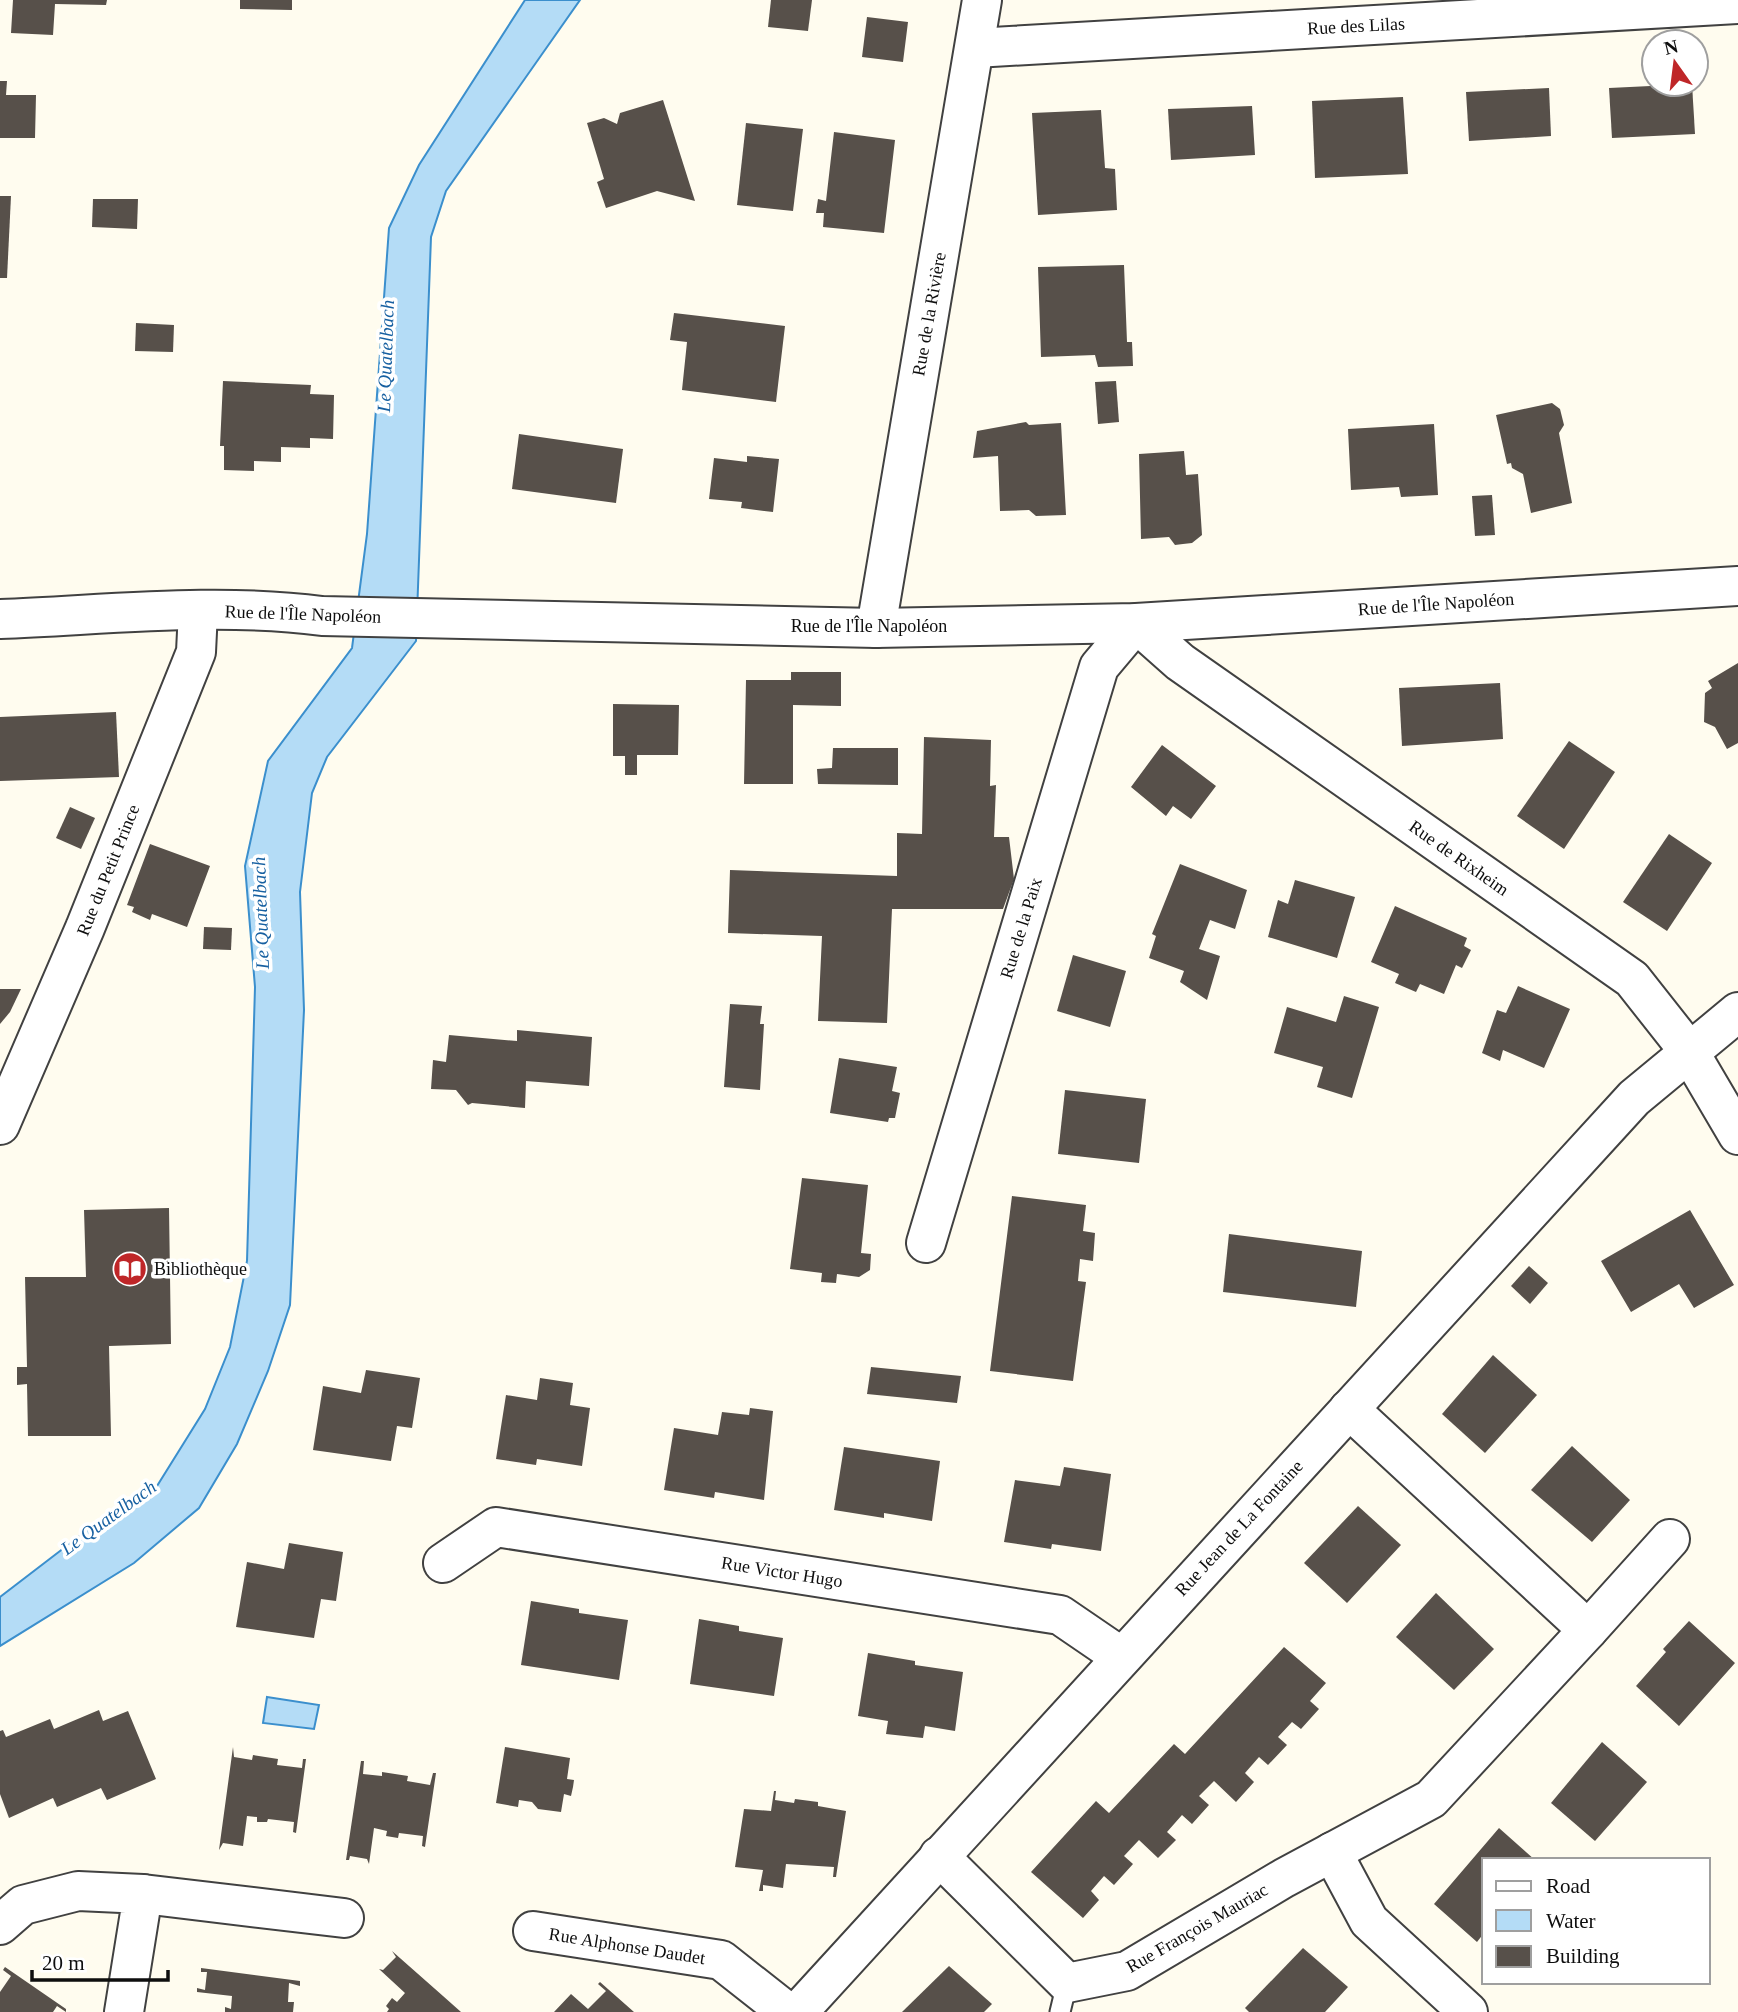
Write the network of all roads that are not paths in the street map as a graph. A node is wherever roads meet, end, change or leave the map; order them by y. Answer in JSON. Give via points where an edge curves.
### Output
{"nodes":[{"id":1,"x":982,"y":0,"type":"edge"},
{"id":2,"x":1738,"y":4,"type":"edge"},
{"id":3,"x":975,"y":48,"type":"junction"},
{"id":4,"x":1738,"y":586,"type":"edge"},
{"id":5,"x":198,"y":611,"type":"junction"},
{"id":6,"x":0,"y":619,"type":"edge"},
{"id":7,"x":1136,"y":623,"type":"junction"},
{"id":8,"x":876,"y":628,"type":"junction"},
{"id":9,"x":1738,"y":1012,"type":"edge"},
{"id":10,"x":1688,"y":1051,"type":"junction"},
{"id":11,"x":0,"y":1125,"type":"edge"},
{"id":12,"x":1738,"y":1135,"type":"edge"},
{"id":13,"x":926,"y":1243,"type":"dead end"},
{"id":14,"x":1349,"y":1409,"type":"junction"},
{"id":15,"x":1670,"y":1539,"type":"dead end"},
{"id":16,"x":443,"y":1563,"type":"dead end"},
{"id":17,"x":1588,"y":1630,"type":"junction"},
{"id":18,"x":1120,"y":1656,"type":"junction"},
{"id":19,"x":1332,"y":1852,"type":"junction"},
{"id":20,"x":939,"y":1856,"type":"junction"},
{"id":21,"x":143,"y":1894,"type":"junction"},
{"id":22,"x":344,"y":1918,"type":"dead end"},
{"id":23,"x":0,"y":1925,"type":"edge"},
{"id":24,"x":533,"y":1931,"type":"dead end"},
{"id":25,"x":1064,"y":1998,"type":"edge"},
{"id":26,"x":124,"y":2012,"type":"edge"},
{"id":27,"x":787,"y":2012,"type":"edge"},
{"id":28,"x":798,"y":2012,"type":"edge"},
{"id":29,"x":1468,"y":2012,"type":"edge"}],
"edges":[{"from":1,"to":3,"type":"street","name":"Rue de la Rivière"},
{"from":2,"to":3,"type":"street","name":"Rue des Lilas"},
{"from":3,"to":8,"type":"street","name":"Rue de la Rivière"},
{"from":4,"to":7,"type":"street","name":"Rue de l'Île Napoléon"},
{"from":5,"to":6,"type":"street","name":"Rue de l'Île Napoléon"},
{"from":5,"to":8,"type":"street","name":"Rue de l'Île Napoléon"},
{"from":5,"to":11,"type":"street","name":"Rue du Petit Prince","via":[[196,652]]},
{"from":7,"to":8,"type":"street","name":"Rue de l'Île Napoléon"},
{"from":7,"to":10,"type":"street","name":"Rue de Rixheim","via":[[1180,662],[1632,978]]},
{"from":7,"to":13,"type":"street","name":"Rue de la Paix","via":[[1099,667]]},
{"from":9,"to":10,"type":"street","name":"Rue Jean de La Fontaine"},
{"from":10,"to":12,"type":"street","name":"Rue de Rixheim"},
{"from":10,"to":14,"type":"street","name":"Rue Jean de La Fontaine","via":[[1634,1098]]},
{"from":14,"to":17,"type":"street"},
{"from":14,"to":18,"type":"street","name":"Rue Jean de La Fontaine"},
{"from":15,"to":17,"type":"street","name":"Rue François Mauriac"},
{"from":16,"to":18,"type":"street","name":"Rue Victor Hugo","via":[[496,1527],[1060,1615]]},
{"from":17,"to":19,"type":"street","name":"Rue François Mauriac","via":[[1431,1799]]},
{"from":18,"to":20,"type":"street","name":"Rue Jean de La Fontaine"},
{"from":19,"to":25,"type":"street","name":"Rue François Mauriac","via":[[1127,1971]]},
{"from":19,"to":29,"type":"street","via":[[1369,1921]]},
{"from":20,"to":25,"type":"street","name":"Rue François Mauriac"},
{"from":20,"to":28,"type":"street","name":"Rue Jean de La Fontaine"},
{"from":21,"to":22,"type":"street"},
{"from":21,"to":23,"type":"street","via":[[78,1891],[23,1905]]},
{"from":21,"to":26,"type":"street"},
{"from":24,"to":27,"type":"street","name":"Rue Alphonse Daudet","via":[[721,1960]]}]}
